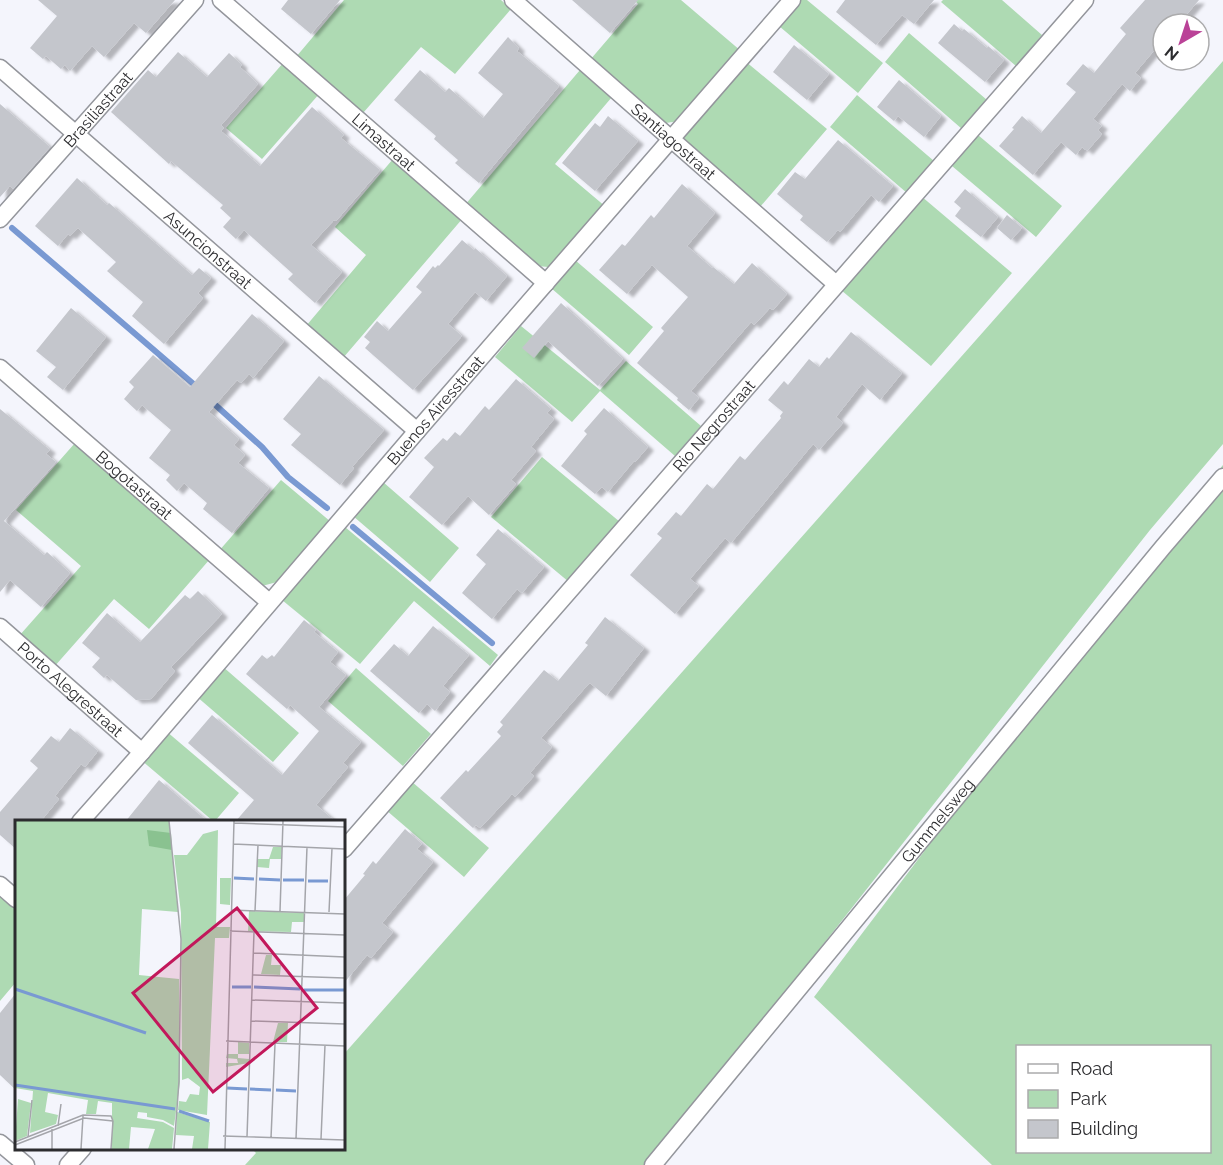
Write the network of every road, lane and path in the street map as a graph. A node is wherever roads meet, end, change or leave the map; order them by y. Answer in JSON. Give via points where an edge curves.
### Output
{"nodes":[{"id":1,"x":195,"y":0,"type":"edge"},
{"id":2,"x":221,"y":0,"type":"edge"},
{"id":3,"x":513,"y":0,"type":"edge"},
{"id":4,"x":792,"y":0,"type":"edge"},
{"id":5,"x":1085,"y":0,"type":"edge"},
{"id":6,"x":0,"y":68,"type":"edge"},
{"id":7,"x":77,"y":134,"type":"junction"},
{"id":8,"x":671,"y":139,"type":"junction"},
{"id":9,"x":0,"y":219,"type":"edge"},
{"id":10,"x":546,"y":283,"type":"junction"},
{"id":11,"x":836,"y":284,"type":"junction"},
{"id":12,"x":0,"y":368,"type":"edge"},
{"id":13,"x":417,"y":431,"type":"junction"},
{"id":14,"x":1223,"y":477,"type":"edge"},
{"id":15,"x":269,"y":602,"type":"junction"},
{"id":16,"x":0,"y":627,"type":"edge"},
{"id":17,"x":142,"y":752,"type":"junction"},
{"id":18,"x":82,"y":820,"type":"edge"},
{"id":19,"x":345,"y":848,"type":"edge"},
{"id":20,"x":0,"y":885,"type":"edge"},
{"id":21,"x":15,"y":896,"type":"edge"},
{"id":22,"x":0,"y":1143,"type":"edge"},
{"id":23,"x":82,"y":1150,"type":"edge"},
{"id":24,"x":26,"y":1165,"type":"edge"},
{"id":25,"x":68,"y":1165,"type":"edge"},
{"id":26,"x":653,"y":1165,"type":"edge"}],
"edges":[{"from":1,"to":7,"type":"street","name":"Brasiliastraat"},
{"from":2,"to":10,"type":"street","name":"Limastraat"},
{"from":3,"to":8,"type":"street","name":"Santiagostraat"},
{"from":4,"to":8,"type":"street","name":"Buenos Airesstraat"},
{"from":5,"to":11,"type":"street","name":"Rio Negrostraat"},
{"from":6,"to":7,"type":"street","name":"Asuncionstraat"},
{"from":7,"to":9,"type":"street","name":"Brasiliastraat"},
{"from":7,"to":13,"type":"street","name":"Asuncionstraat"},
{"from":8,"to":10,"type":"street","name":"Buenos Airesstraat"},
{"from":8,"to":11,"type":"street","name":"Santiagostraat"},
{"from":10,"to":13,"type":"street","name":"Buenos Airesstraat"},
{"from":11,"to":19,"type":"street","name":"Rio Negrostraat"},
{"from":12,"to":15,"type":"street","name":"Bogotastraat"},
{"from":13,"to":15,"type":"street","name":"Buenos Airesstraat"},
{"from":14,"to":26,"type":"street","name":"Gummelsweg"},
{"from":15,"to":17,"type":"street","name":"Buenos Airesstraat"},
{"from":16,"to":17,"type":"street","name":"Porto Alegrestraat"},
{"from":17,"to":18,"type":"street","name":"Buenos Airesstraat"},
{"from":20,"to":21,"type":"street"},
{"from":22,"to":24,"type":"street"},
{"from":23,"to":25,"type":"street"}]}
